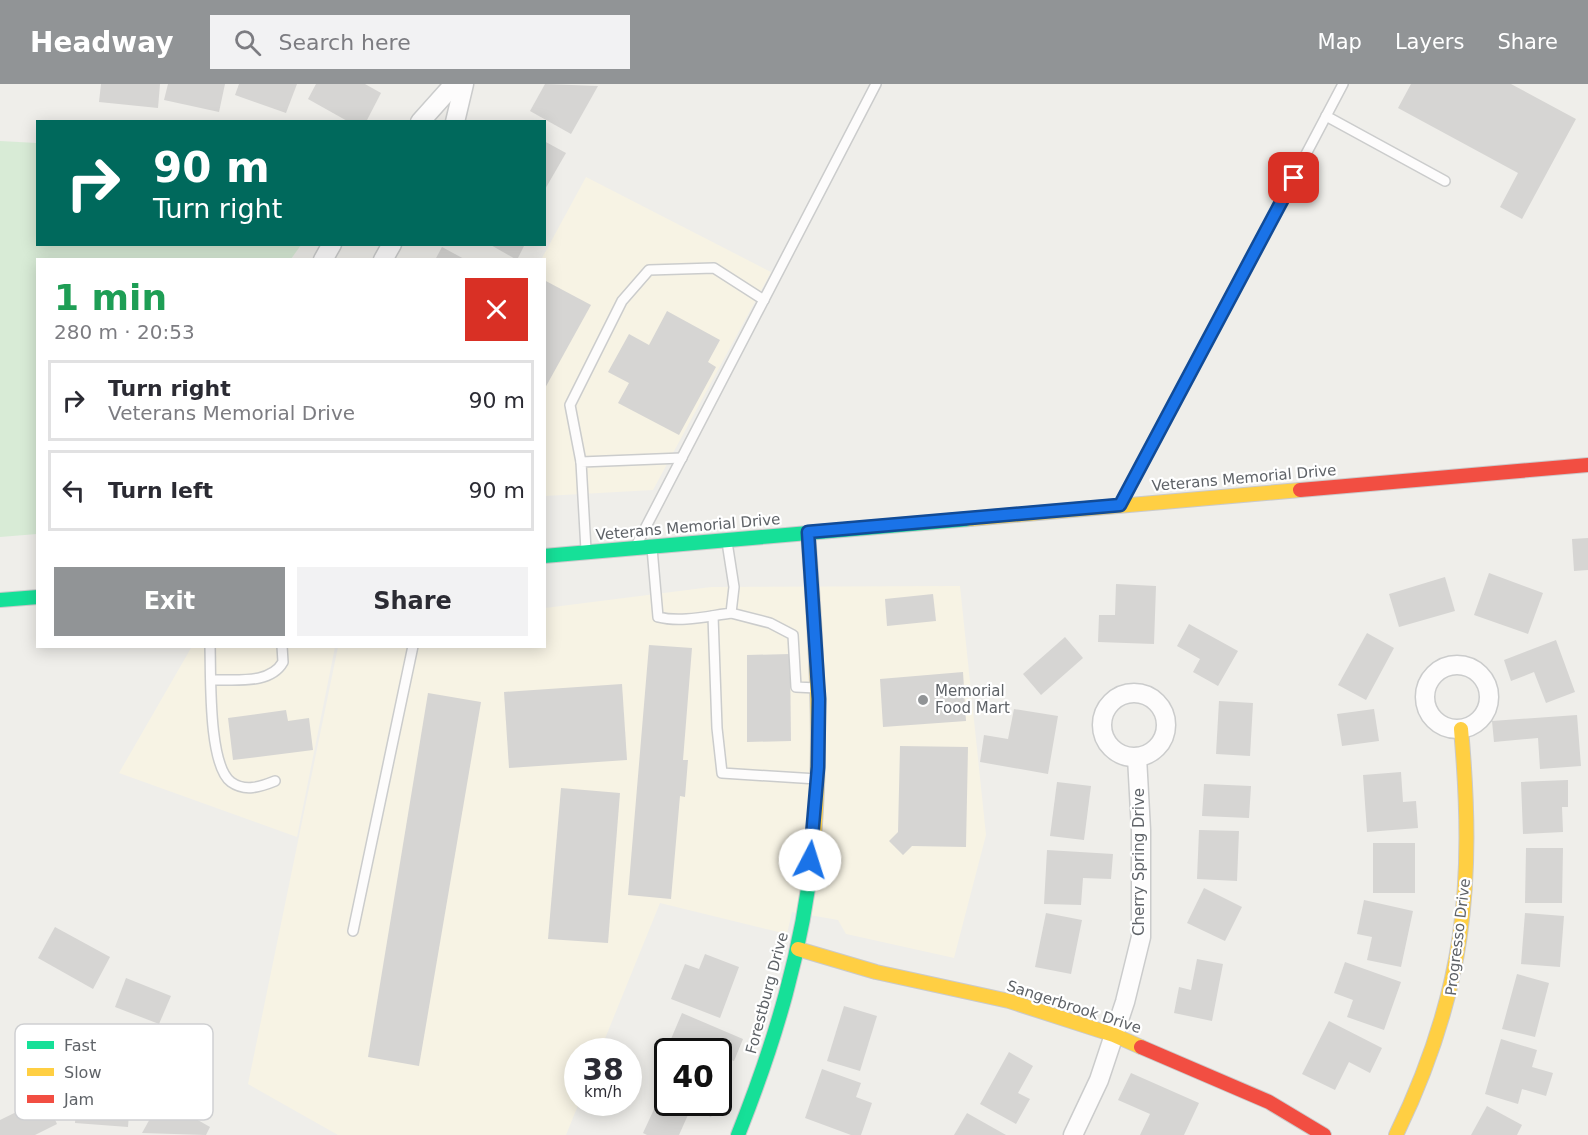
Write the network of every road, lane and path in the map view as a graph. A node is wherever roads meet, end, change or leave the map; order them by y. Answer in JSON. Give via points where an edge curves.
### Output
{"nodes":[{"id":1,"x":454,"y":84,"type":"edge"},
{"id":2,"x":464,"y":84,"type":"edge"},
{"id":3,"x":876,"y":84,"type":"edge"},
{"id":4,"x":1343,"y":84,"type":"edge"},
{"id":5,"x":1326,"y":116,"type":"junction"},
{"id":6,"x":422,"y":120,"type":"edge"},
{"id":7,"x":455,"y":120,"type":"edge"},
{"id":8,"x":1444,"y":181,"type":"dead end"},
{"id":9,"x":764,"y":300,"type":"junction"},
{"id":10,"x":682,"y":458,"type":"junction"},
{"id":11,"x":581,"y":462,"type":"junction"},
{"id":12,"x":1588,"y":465,"type":"edge"},
{"id":13,"x":1120,"y":505,"type":"junction"},
{"id":14,"x":808,"y":532,"type":"junction"},
{"id":15,"x":727,"y":540,"type":"junction"},
{"id":16,"x":652,"y":547,"type":"junction"},
{"id":17,"x":635,"y":549,"type":"junction"},
{"id":18,"x":586,"y":552,"type":"junction"},
{"id":19,"x":546,"y":556,"type":"edge"},
{"id":20,"x":36,"y":597,"type":"edge"},
{"id":21,"x":0,"y":600,"type":"edge"},
{"id":22,"x":731,"y":613,"type":"junction"},
{"id":23,"x":712,"y":616,"type":"junction"},
{"id":24,"x":210,"y":648,"type":"edge"},
{"id":25,"x":282,"y":648,"type":"edge"},
{"id":26,"x":413,"y":648,"type":"edge"},
{"id":27,"x":212,"y":680,"type":"junction"},
{"id":28,"x":818,"y":689,"type":"junction"},
{"id":29,"x":1461,"y":729,"type":"dead end"},
{"id":30,"x":1137,"y":757,"type":"dead end"},
{"id":31,"x":818,"y":779,"type":"junction"},
{"id":32,"x":275,"y":781,"type":"dead end"},
{"id":33,"x":353,"y":931,"type":"dead end"},
{"id":34,"x":798,"y":949,"type":"junction"},
{"id":35,"x":1114,"y":1035,"type":"junction"},
{"id":36,"x":738,"y":1135,"type":"edge"},
{"id":37,"x":1073,"y":1135,"type":"edge"},
{"id":38,"x":1324,"y":1135,"type":"edge"},
{"id":39,"x":1396,"y":1135,"type":"edge"}],
"edges":[{"from":1,"to":6,"type":"street"},
{"from":2,"to":7,"type":"street"},
{"from":3,"to":9,"type":"lane"},
{"from":4,"to":5,"type":"lane"},
{"from":5,"to":8,"type":"lane"},
{"from":5,"to":13,"type":"lane"},
{"from":9,"to":10,"type":"lane"},
{"from":9,"to":11,"type":"lane","via":[[714,268],[649,270],[622,301],[570,405]]},
{"from":10,"to":11,"type":"lane"},
{"from":10,"to":17,"type":"lane"},
{"from":11,"to":18,"type":"lane"},
{"from":12,"to":13,"type":"street","name":"Veterans Memorial Drive"},
{"from":13,"to":14,"type":"street","name":"Veterans Memorial Drive"},
{"from":14,"to":15,"type":"street","name":"Veterans Memorial Drive"},
{"from":14,"to":28,"type":"street","name":"Forestburg Drive"},
{"from":15,"to":16,"type":"street","name":"Veterans Memorial Drive"},
{"from":15,"to":22,"type":"lane","via":[[734,587]]},
{"from":16,"to":17,"type":"street","name":"Veterans Memorial Drive"},
{"from":16,"to":23,"type":"lane","via":[[658,617],[668,620]]},
{"from":17,"to":18,"type":"street","name":"Veterans Memorial Drive"},
{"from":18,"to":19,"type":"street","name":"Veterans Memorial Drive"},
{"from":20,"to":21,"type":"street"},
{"from":22,"to":23,"type":"lane"},
{"from":22,"to":28,"type":"lane","via":[[770,623],[793,635],[796,687]]},
{"from":23,"to":31,"type":"lane","via":[[723,773]]},
{"from":24,"to":27,"type":"lane"},
{"from":25,"to":27,"type":"lane","via":[[283,662],[272,675]]},
{"from":26,"to":33,"type":"lane"},
{"from":27,"to":32,"type":"lane","via":[[215,743],[229,781],[254,789]]},
{"from":28,"to":31,"type":"street","name":"Forestburg Drive"},
{"from":29,"to":39,"type":"street","name":"Progresso Drive","via":[[1468,814],[1458,964],[1444,1025]]},
{"from":30,"to":35,"type":"street","name":"Cherry Spring Drive","via":[[1141,937]]},
{"from":31,"to":34,"type":"street","name":"Forestburg Drive"},
{"from":34,"to":35,"type":"street","name":"Sangerbrook Drive","via":[[876,972],[1009,1001]]},
{"from":34,"to":36,"type":"street","name":"Forestburg Drive","via":[[781,1015]]},
{"from":35,"to":37,"type":"street","name":"Cherry Spring Drive","via":[[1099,1080]]},
{"from":35,"to":38,"type":"street","name":"Sangerbrook Drive","via":[[1269,1102]]}]}
